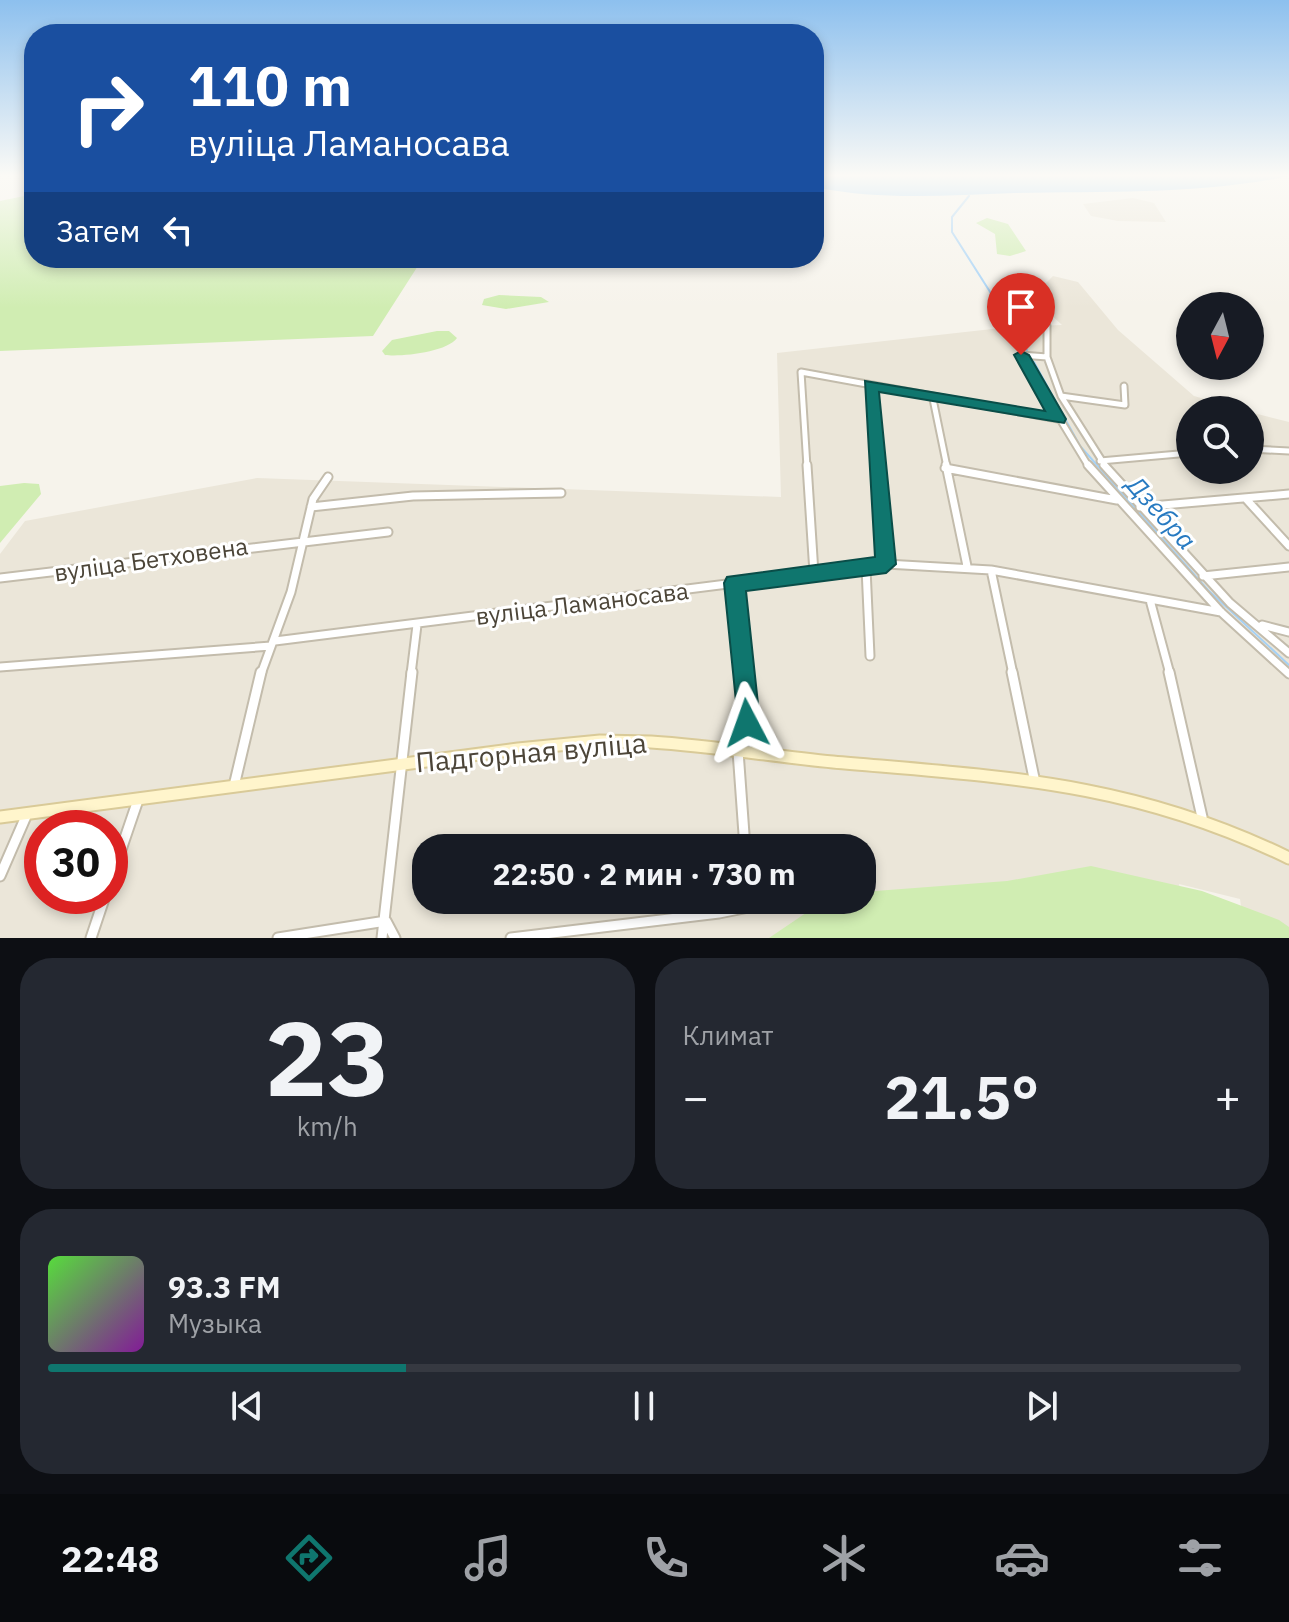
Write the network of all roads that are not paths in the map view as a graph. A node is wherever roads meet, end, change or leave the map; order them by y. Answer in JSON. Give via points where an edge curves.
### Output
{"nodes":[{"id":1,"x":1047,"y":326,"type":"dead end"},
{"id":2,"x":1047,"y":357,"type":"junction"},
{"id":3,"x":870,"y":385,"type":"junction"},
{"id":4,"x":1124,"y":386,"type":"dead end"},
{"id":5,"x":1061,"y":396,"type":"junction"},
{"id":6,"x":933,"y":399,"type":"junction"},
{"id":7,"x":1058,"y":419,"type":"junction"},
{"id":8,"x":1264,"y":450,"type":"edge"},
{"id":9,"x":1289,"y":451,"type":"edge"},
{"id":10,"x":1176,"y":454,"type":"edge"},
{"id":11,"x":1100,"y":461,"type":"junction"},
{"id":12,"x":945,"y":468,"type":"junction"},
{"id":13,"x":328,"y":477,"type":"dead end"},
{"id":14,"x":561,"y":493,"type":"dead end"},
{"id":15,"x":1289,"y":494,"type":"edge"},
{"id":16,"x":1117,"y":500,"type":"junction"},
{"id":17,"x":1247,"y":500,"type":"junction"},
{"id":18,"x":311,"y":507,"type":"junction"},
{"id":19,"x":1140,"y":507,"type":"junction"},
{"id":20,"x":388,"y":532,"type":"dead end"},
{"id":21,"x":303,"y":539,"type":"junction"},
{"id":22,"x":1289,"y":546,"type":"edge"},
{"id":23,"x":886,"y":564,"type":"junction"},
{"id":24,"x":967,"y":566,"type":"junction"},
{"id":25,"x":1289,"y":567,"type":"edge"},
{"id":26,"x":866,"y":568,"type":"junction"},
{"id":27,"x":991,"y":570,"type":"junction"},
{"id":28,"x":814,"y":573,"type":"junction"},
{"id":29,"x":1203,"y":576,"type":"junction"},
{"id":30,"x":0,"y":578,"type":"edge"},
{"id":31,"x":735,"y":583,"type":"junction"},
{"id":32,"x":1150,"y":600,"type":"junction"},
{"id":33,"x":1221,"y":612,"type":"junction"},
{"id":34,"x":1258,"y":624,"type":"junction"},
{"id":35,"x":417,"y":625,"type":"junction"},
{"id":36,"x":1289,"y":632,"type":"edge"},
{"id":37,"x":273,"y":644,"type":"junction"},
{"id":38,"x":1289,"y":653,"type":"edge"},
{"id":39,"x":870,"y":656,"type":"dead end"},
{"id":40,"x":0,"y":667,"type":"edge"},
{"id":41,"x":1289,"y":674,"type":"edge"},
{"id":42,"x":743,"y":751,"type":"junction"},
{"id":43,"x":402,"y":762,"type":"junction"},
{"id":44,"x":1034,"y":778,"type":"junction"},
{"id":45,"x":234,"y":786,"type":"junction"},
{"id":46,"x":138,"y":800,"type":"junction"},
{"id":47,"x":59,"y":810,"type":"edge"},
{"id":48,"x":24,"y":814,"type":"edge"},
{"id":49,"x":0,"y":817,"type":"edge"},
{"id":50,"x":1202,"y":817,"type":"junction"},
{"id":51,"x":24,"y":821,"type":"edge"},
{"id":52,"x":128,"y":829,"type":"edge"},
{"id":53,"x":745,"y":834,"type":"edge"},
{"id":54,"x":1289,"y":858,"type":"edge"},
{"id":55,"x":0,"y":876,"type":"edge"},
{"id":56,"x":99,"y":914,"type":"edge"},
{"id":57,"x":678,"y":914,"type":"edge"},
{"id":58,"x":386,"y":921,"type":"junction"},
{"id":59,"x":91,"y":938,"type":"edge"},
{"id":60,"x":278,"y":938,"type":"edge"},
{"id":61,"x":382,"y":938,"type":"edge"},
{"id":62,"x":395,"y":938,"type":"edge"},
{"id":63,"x":511,"y":938,"type":"edge"}],
"edges":[{"from":1,"to":2,"type":"street"},
{"from":2,"to":5,"type":"street"},
{"from":2,"to":7,"type":"street","via":[[1021,355]]},
{"from":3,"to":6,"type":"street"},
{"from":3,"to":23,"type":"street"},
{"from":3,"to":28,"type":"street","via":[[801,372]]},
{"from":4,"to":5,"type":"street","via":[[1125,405]]},
{"from":5,"to":11,"type":"street"},
{"from":6,"to":7,"type":"street"},
{"from":6,"to":12,"type":"street"},
{"from":7,"to":16,"type":"street"},
{"from":8,"to":9,"type":"street"},
{"from":10,"to":11,"type":"street"},
{"from":11,"to":19,"type":"street"},
{"from":12,"to":16,"type":"street"},
{"from":12,"to":24,"type":"street"},
{"from":13,"to":18,"type":"street"},
{"from":14,"to":18,"type":"street","via":[[413,496]]},
{"from":15,"to":17,"type":"street"},
{"from":16,"to":33,"type":"street"},
{"from":17,"to":19,"type":"street"},
{"from":17,"to":22,"type":"street"},
{"from":18,"to":21,"type":"street"},
{"from":19,"to":29,"type":"street"},
{"from":20,"to":21,"type":"street","name":"вуліца Бетховена"},
{"from":21,"to":30,"type":"street","name":"вуліца Бетховена"},
{"from":21,"to":37,"type":"street"},
{"from":23,"to":24,"type":"street","name":"вуліца Ламаносава"},
{"from":23,"to":26,"type":"street","name":"вуліца Ламаносава"},
{"from":24,"to":27,"type":"street","name":"вуліца Ламаносава"},
{"from":25,"to":29,"type":"street"},
{"from":26,"to":28,"type":"street","name":"вуліца Ламаносава"},
{"from":26,"to":39,"type":"street"},
{"from":27,"to":32,"type":"street","name":"вуліца Ламаносава"},
{"from":27,"to":44,"type":"street"},
{"from":28,"to":31,"type":"street","name":"вуліца Ламаносава"},
{"from":29,"to":34,"type":"street"},
{"from":31,"to":35,"type":"street","name":"вуліца Ламаносава"},
{"from":31,"to":42,"type":"street","via":[[746,701]]},
{"from":32,"to":33,"type":"street","name":"вуліца Ламаносава"},
{"from":32,"to":50,"type":"street"},
{"from":33,"to":41,"type":"street"},
{"from":34,"to":36,"type":"street"},
{"from":34,"to":38,"type":"street"},
{"from":35,"to":37,"type":"street","name":"вуліца Ламаносава"},
{"from":35,"to":43,"type":"street"},
{"from":37,"to":40,"type":"street","name":"вуліца Ламаносава"},
{"from":37,"to":45,"type":"street","via":[[263,664]]},
{"from":42,"to":43,"type":"street","name":"Падгорная вуліца","via":[[618,741]]},
{"from":42,"to":44,"type":"street","name":"Падгорная вуліца"},
{"from":42,"to":53,"type":"street"},
{"from":43,"to":45,"type":"street","name":"Падгорная вуліца"},
{"from":43,"to":58,"type":"street"},
{"from":44,"to":50,"type":"street","name":"Падгорная вуліца"},
{"from":45,"to":46,"type":"street","name":"Падгорная вуліца"},
{"from":46,"to":47,"type":"street","name":"Падгорная вуліца"},
{"from":46,"to":52,"type":"street"},
{"from":48,"to":49,"type":"street","name":"Падгорная вуліца"},
{"from":50,"to":54,"type":"street","name":"Падгорная вуліца"},
{"from":51,"to":55,"type":"street"},
{"from":56,"to":59,"type":"street"},
{"from":57,"to":63,"type":"street"},
{"from":58,"to":60,"type":"street"},
{"from":58,"to":61,"type":"street"},
{"from":58,"to":62,"type":"street"}]}
